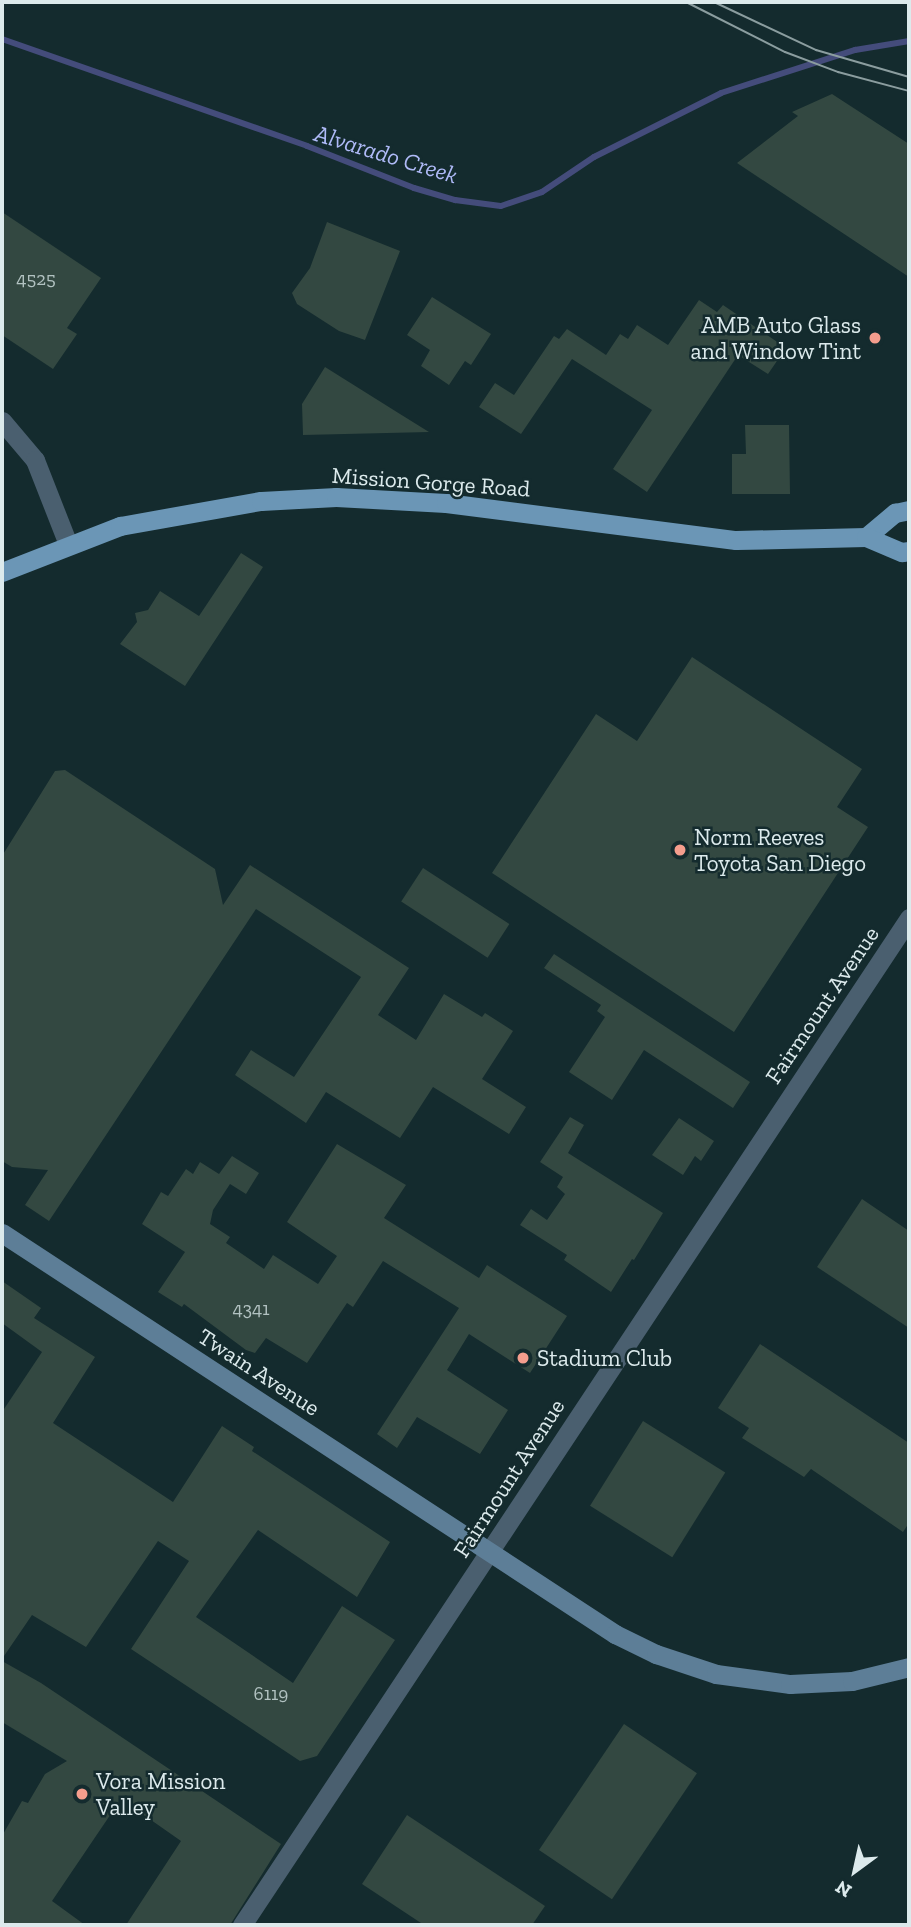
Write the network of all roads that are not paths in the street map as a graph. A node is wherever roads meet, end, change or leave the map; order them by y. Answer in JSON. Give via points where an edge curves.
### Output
{"nodes":[{"id":1,"x":2,"y":421,"type":"edge"},
{"id":2,"x":909,"y":510,"type":"edge"},
{"id":3,"x":866,"y":537,"type":"junction"},
{"id":4,"x":68,"y":544,"type":"junction"},
{"id":5,"x":909,"y":551,"type":"edge"},
{"id":6,"x":2,"y":572,"type":"edge"},
{"id":7,"x":909,"y":918,"type":"edge"},
{"id":8,"x":2,"y":1233,"type":"edge"},
{"id":9,"x":489,"y":1552,"type":"junction"},
{"id":10,"x":909,"y":1667,"type":"edge"},
{"id":11,"x":242,"y":1925,"type":"edge"}],
"edges":[{"from":1,"to":4,"type":"street","via":[[36,460]]},
{"from":2,"to":3,"type":"main road","via":[[895,513]]},
{"from":3,"to":4,"type":"main road","name":"Mission Gorge Road","via":[[736,540],[446,503],[336,497],[248,503],[120,526]]},
{"from":3,"to":5,"type":"main road","name":"Mission Gorge Road"},
{"from":4,"to":6,"type":"main road","name":"Mission Gorge Road"},
{"from":7,"to":9,"type":"street","name":"Fairmount Avenue"},
{"from":8,"to":9,"type":"main road","name":"Twain Avenue"},
{"from":9,"to":10,"type":"main road","name":"Twain Avenue","via":[[615,1634],[716,1674],[790,1685],[852,1681]]},
{"from":9,"to":11,"type":"street","name":"Fairmount Avenue"}]}
